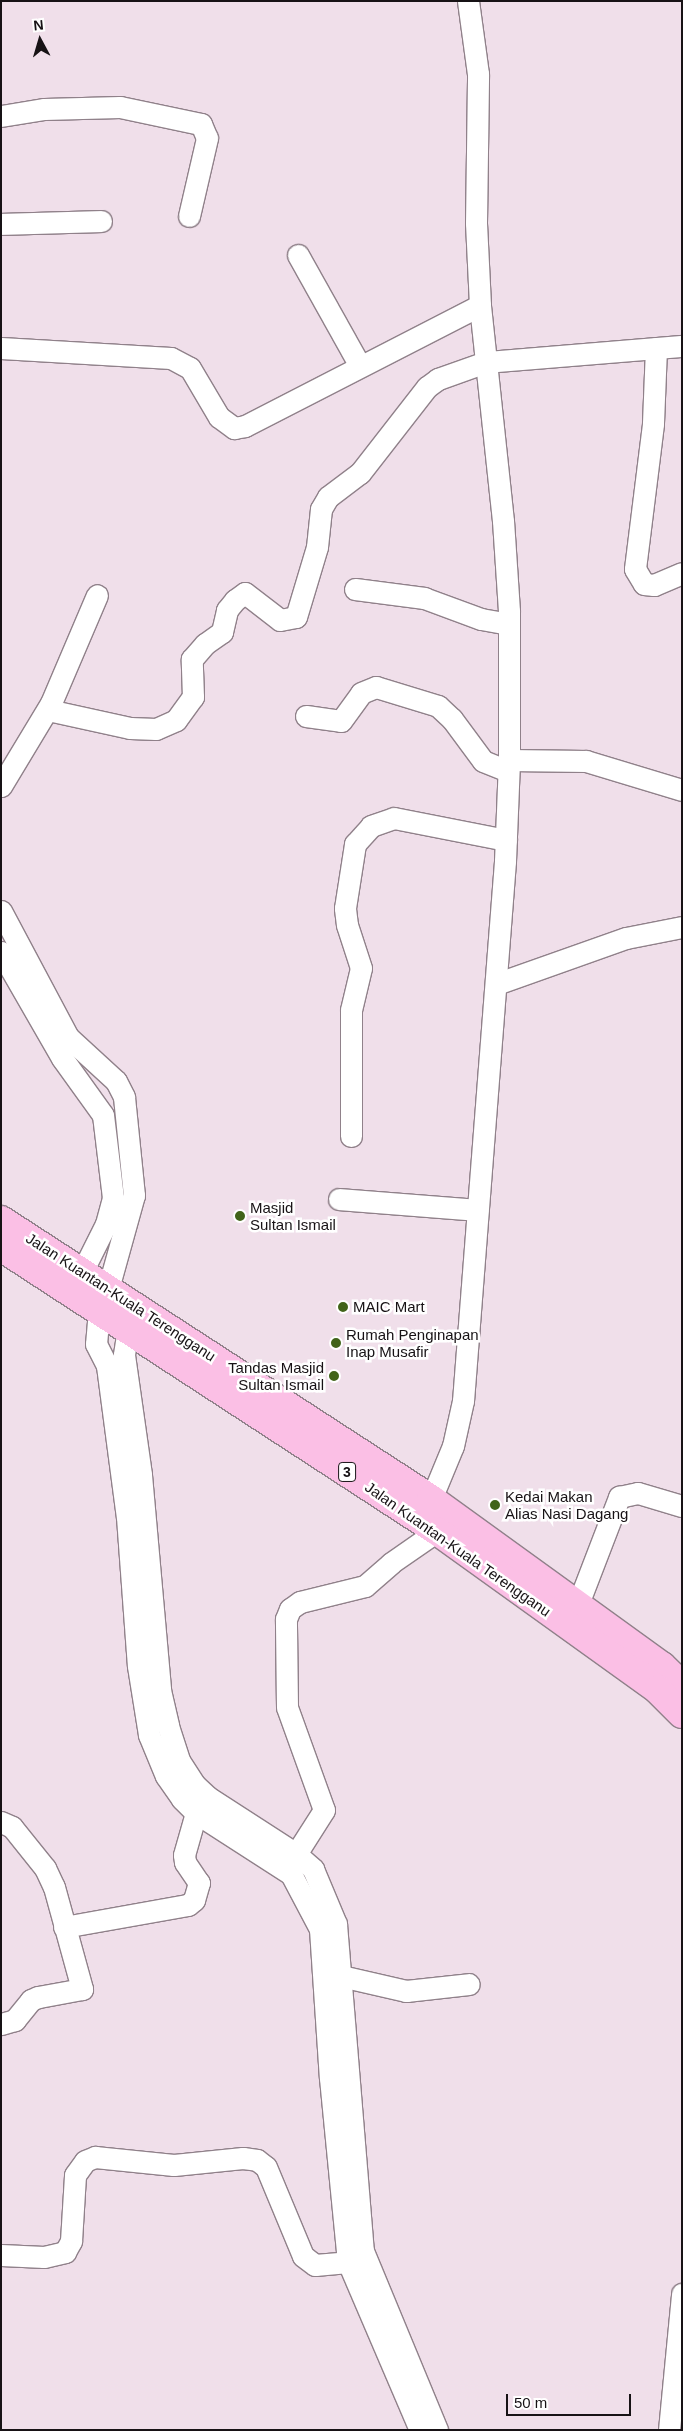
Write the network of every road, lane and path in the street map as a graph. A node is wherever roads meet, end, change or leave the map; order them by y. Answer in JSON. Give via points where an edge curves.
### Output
{"nodes":[{"id":1,"x":468,"y":1,"type":"edge"},
{"id":2,"x":1,"y":116,"type":"edge"},
{"id":3,"x":189,"y":216,"type":"dead end"},
{"id":4,"x":102,"y":221,"type":"dead end"},
{"id":5,"x":1,"y":224,"type":"edge"},
{"id":6,"x":298,"y":255,"type":"dead end"},
{"id":7,"x":480,"y":305,"type":"junction"},
{"id":8,"x":682,"y":346,"type":"edge"},
{"id":9,"x":1,"y":347,"type":"edge"},
{"id":10,"x":656,"y":348,"type":"junction"},
{"id":11,"x":486,"y":362,"type":"junction"},
{"id":12,"x":360,"y":366,"type":"junction"},
{"id":13,"x":682,"y":573,"type":"edge"},
{"id":14,"x":355,"y":589,"type":"dead end"},
{"id":15,"x":97,"y":595,"type":"dead end"},
{"id":16,"x":509,"y":624,"type":"junction"},
{"id":17,"x":48,"y":710,"type":"junction"},
{"id":18,"x":306,"y":716,"type":"dead end"},
{"id":19,"x":509,"y":757,"type":"junction"},
{"id":20,"x":1,"y":786,"type":"edge"},
{"id":21,"x":682,"y":790,"type":"edge"},
{"id":22,"x":506,"y":840,"type":"junction"},
{"id":23,"x":1,"y":911,"type":"edge"},
{"id":24,"x":682,"y":928,"type":"edge"},
{"id":25,"x":1,"y":952,"type":"edge"},
{"id":26,"x":496,"y":984,"type":"junction"},
{"id":27,"x":352,"y":1136,"type":"dead end"},
{"id":28,"x":339,"y":1198,"type":"dead end"},
{"id":29,"x":478,"y":1210,"type":"junction"},
{"id":30,"x":1,"y":1220,"type":"edge"},
{"id":31,"x":1,"y":1247,"type":"edge"},
{"id":32,"x":82,"y":1272,"type":"junction"},
{"id":33,"x":104,"y":1299,"type":"junction"},
{"id":34,"x":128,"y":1329,"type":"junction"},
{"id":35,"x":430,"y":1499,"type":"junction"},
{"id":36,"x":682,"y":1506,"type":"edge"},
{"id":37,"x":437,"y":1531,"type":"junction"},
{"id":38,"x":578,"y":1604,"type":"junction"},
{"id":39,"x":682,"y":1684,"type":"edge"},
{"id":40,"x":682,"y":1714,"type":"edge"},
{"id":41,"x":196,"y":1813,"type":"junction"},
{"id":42,"x":1,"y":1822,"type":"edge"},
{"id":43,"x":296,"y":1854,"type":"junction"},
{"id":44,"x":64,"y":1927,"type":"junction"},
{"id":45,"x":341,"y":1976,"type":"junction"},
{"id":46,"x":469,"y":1984,"type":"dead end"},
{"id":47,"x":1,"y":2024,"type":"edge"},
{"id":48,"x":1,"y":2255,"type":"edge"},
{"id":49,"x":348,"y":2262,"type":"junction"},
{"id":50,"x":682,"y":2294,"type":"edge"},
{"id":51,"x":681,"y":2316,"type":"edge"},
{"id":52,"x":420,"y":2430,"type":"edge"},
{"id":53,"x":437,"y":2430,"type":"edge"},
{"id":54,"x":669,"y":2430,"type":"edge"}],
"edges":[{"from":1,"to":7,"type":"street","via":[[478,74],[476,223]]},
{"from":2,"to":3,"type":"street","via":[[44,109],[120,107],[202,124],[208,138]]},
{"from":4,"to":5,"type":"street"},
{"from":6,"to":12,"type":"street"},
{"from":7,"to":11,"type":"street"},
{"from":7,"to":12,"type":"street"},
{"from":8,"to":10,"type":"street"},
{"from":9,"to":12,"type":"street","via":[[171,358],[190,368],[219,418],[234,428],[245,426]]},
{"from":10,"to":11,"type":"street"},
{"from":10,"to":13,"type":"street","via":[[653,424],[635,570],[644,584],[654,585]]},
{"from":11,"to":16,"type":"street","via":[[503,521]]},
{"from":11,"to":17,"type":"street","via":[[438,379],[426,387],[360,473],[328,497],[321,509],[317,547],[296,617],[280,620],[248,594],[239,597],[228,610],[219,636],[205,644],[192,659],[192,697],[176,720],[156,729],[130,728]]},
{"from":14,"to":16,"type":"street","via":[[424,598],[475,617]]},
{"from":15,"to":17,"type":"street"},
{"from":16,"to":19,"type":"street"},
{"from":17,"to":20,"type":"street"},
{"from":18,"to":19,"type":"street","via":[[341,721],[361,693],[376,687],[438,706],[452,719],[482,761]]},
{"from":19,"to":21,"type":"street","via":[[586,761]]},
{"from":19,"to":22,"type":"street"},
{"from":22,"to":26,"type":"street"},
{"from":22,"to":27,"type":"street","via":[[394,818],[371,826],[355,844],[345,908],[361,968],[351,1010]]},
{"from":23,"to":33,"type":"street","via":[[68,1037],[116,1082],[124,1097],[134,1194]]},
{"from":24,"to":26,"type":"street","via":[[626,938]]},
{"from":25,"to":32,"type":"street","via":[[62,1058],[103,1115],[113,1198],[106,1224]]},
{"from":26,"to":29,"type":"street"},
{"from":28,"to":29,"type":"street"},
{"from":29,"to":35,"type":"street","via":[[459,1428]]},
{"from":30,"to":32,"type":"highway","name":"Jalan Kuantan-Kuala Terengganu","number":"3"},
{"from":31,"to":33,"type":"highway","name":"Jalan Kuantan-Kuala Terengganu","number":"3"},
{"from":32,"to":33,"type":"highway","name":"Jalan Kuantan-Kuala Terengganu","number":"3"},
{"from":33,"to":34,"type":"highway","name":"Jalan Kuantan-Kuala Terengganu","number":"3"},
{"from":33,"to":35,"type":"highway","name":"Jalan Kuantan-Kuala Terengganu","number":"3"},
{"from":33,"to":41,"type":"street","via":[[96,1344],[107,1366],[128,1517],[138,1666],[149,1735],[166,1776]]},
{"from":34,"to":37,"type":"highway","name":"Jalan Kuantan-Kuala Terengganu","number":"3"},
{"from":34,"to":43,"type":"street","via":[[124,1355],[141,1475],[160,1690],[180,1762],[195,1785],[208,1797]]},
{"from":35,"to":38,"type":"highway","name":"Jalan Kuantan-Kuala Terengganu","number":"3"},
{"from":36,"to":38,"type":"street","via":[[638,1493],[619,1496]]},
{"from":37,"to":40,"type":"highway","name":"Jalan Kuantan-Kuala Terengganu","number":"3","via":[[658,1690]]},
{"from":37,"to":43,"type":"street","via":[[365,1586],[300,1602],[290,1608],[286,1619],[288,1707],[324,1810]]},
{"from":38,"to":39,"type":"highway","name":"Jalan Kuantan-Kuala Terengganu","number":"3"},
{"from":41,"to":44,"type":"street","via":[[184,1856],[199,1883],[194,1900],[188,1905]]},
{"from":41,"to":49,"type":"street","via":[[291,1874],[320,1929]]},
{"from":42,"to":44,"type":"street","via":[[12,1826],[45,1868],[54,1887]]},
{"from":43,"to":45,"type":"street","via":[[313,1869],[336,1924]]},
{"from":44,"to":47,"type":"street","via":[[82,1989],[31,2000],[15,2020]]},
{"from":45,"to":46,"type":"street","via":[[406,1991]]},
{"from":45,"to":53,"type":"street","via":[[345,2064],[363,2251]]},
{"from":48,"to":49,"type":"street","via":[[44,2257],[65,2252],[71,2240],[76,2175],[85,2161],[94,2157],[174,2165],[243,2158],[257,2160],[266,2167],[303,2256],[315,2265]]},
{"from":49,"to":52,"type":"street"},
{"from":50,"to":51,"type":"street"},
{"from":51,"to":54,"type":"street"}]}
